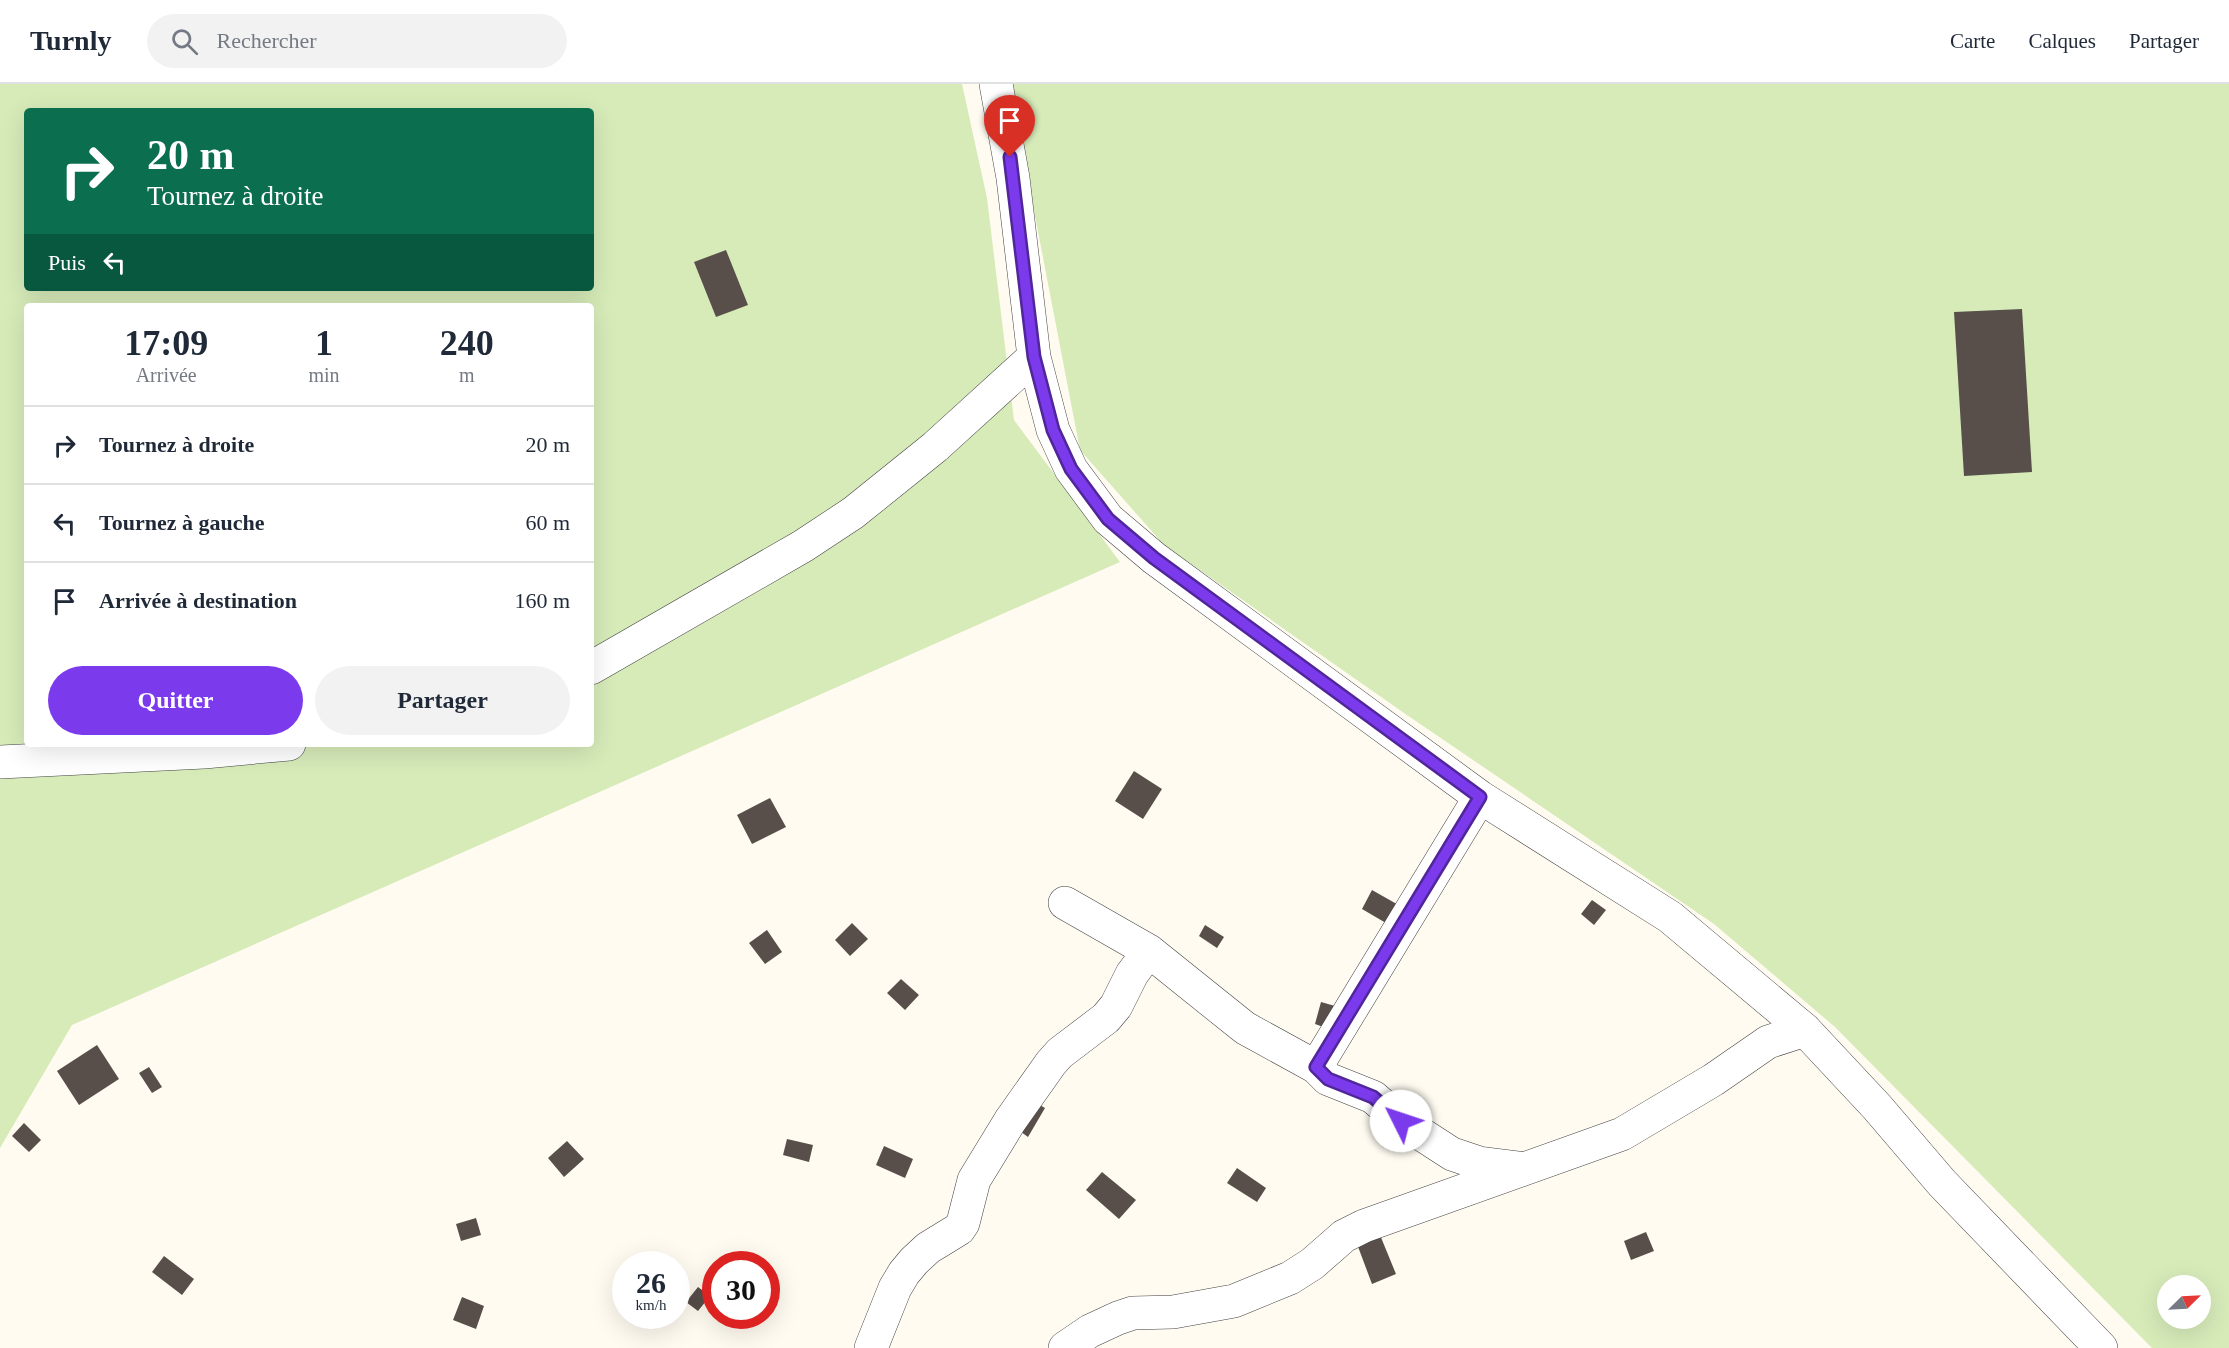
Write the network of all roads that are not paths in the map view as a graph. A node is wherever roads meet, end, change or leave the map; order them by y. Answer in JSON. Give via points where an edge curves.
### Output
{"nodes":[{"id":1,"x":996,"y":84,"type":"edge"},
{"id":2,"x":1034,"y":357,"type":"junction"},
{"id":3,"x":594,"y":666,"type":"edge"},
{"id":4,"x":257,"y":747,"type":"edge"},
{"id":5,"x":0,"y":762,"type":"edge"},
{"id":6,"x":1480,"y":797,"type":"junction"},
{"id":7,"x":1065,"y":903,"type":"dead end"},
{"id":8,"x":1149,"y":951,"type":"junction"},
{"id":9,"x":1805,"y":1030,"type":"junction"},
{"id":10,"x":1316,"y":1067,"type":"junction"},
{"id":11,"x":1525,"y":1169,"type":"junction"},
{"id":12,"x":871,"y":1348,"type":"edge"},
{"id":13,"x":1065,"y":1348,"type":"edge"},
{"id":14,"x":2101,"y":1348,"type":"edge"}],
"edges":[{"from":1,"to":2,"type":"street","via":[[1013,178]]},
{"from":2,"to":3,"type":"street","via":[[935,447],[853,513]]},
{"from":2,"to":6,"type":"street","via":[[1053,430],[1071,469],[1108,519],[1154,558]]},
{"from":4,"to":5,"type":"street"},
{"from":6,"to":9,"type":"street","via":[[1670,917]]},
{"from":6,"to":10,"type":"street"},
{"from":7,"to":8,"type":"street"},
{"from":8,"to":10,"type":"street","via":[[1245,1028]]},
{"from":8,"to":12,"type":"street","via":[[1116,1006],[1060,1053],[1010,1121],[974,1180],[963,1223],[928,1248],[904,1273]]},
{"from":9,"to":11,"type":"street","via":[[1768,1042],[1622,1134]]},
{"from":9,"to":14,"type":"street","via":[[1942,1183]]},
{"from":10,"to":11,"type":"street","via":[[1328,1079],[1373,1097],[1401,1121],[1452,1154],[1479,1163]]},
{"from":11,"to":13,"type":"street","via":[[1364,1226],[1344,1236],[1290,1278],[1234,1301],[1173,1312],[1133,1313],[1090,1331]]}]}
